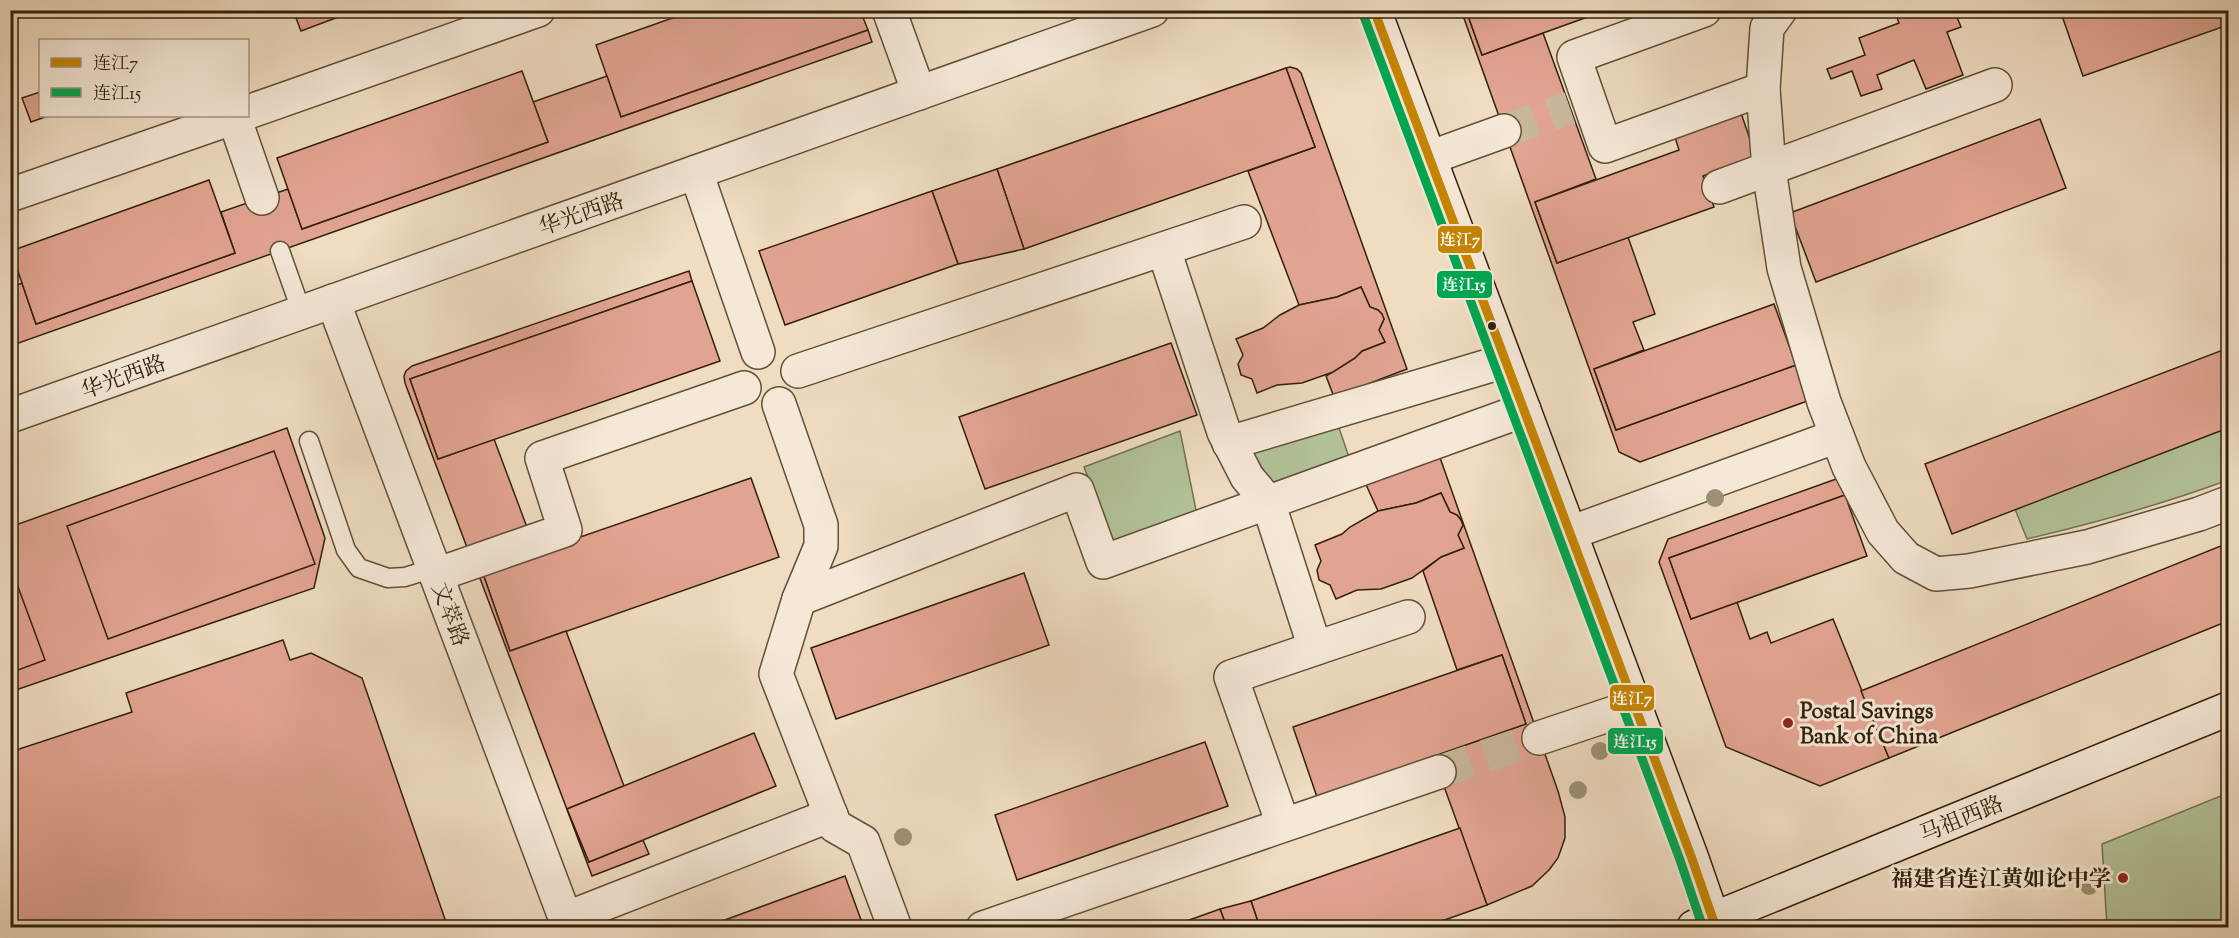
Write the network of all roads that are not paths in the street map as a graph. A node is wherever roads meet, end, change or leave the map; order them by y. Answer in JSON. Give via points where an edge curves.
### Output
{"nodes":[{"id":1,"x":537,"y":10,"type":"edge"},
{"id":2,"x":889,"y":10,"type":"edge"},
{"id":3,"x":1152,"y":10,"type":"edge"},
{"id":4,"x":1374,"y":10,"type":"edge"},
{"id":5,"x":1704,"y":10,"type":"edge"},
{"id":6,"x":1780,"y":10,"type":"edge"},
{"id":7,"x":1995,"y":85,"type":"dead end"},
{"id":8,"x":1763,"y":88,"type":"junction"},
{"id":9,"x":919,"y":93,"type":"junction"},
{"id":10,"x":249,"y":112,"type":"edge"},
{"id":11,"x":234,"y":117,"type":"edge"},
{"id":12,"x":241,"y":117,"type":"edge"},
{"id":13,"x":1504,"y":131,"type":"tunnel mouth"},
{"id":14,"x":1429,"y":158,"type":"junction"},
{"id":15,"x":1769,"y":169,"type":"junction"},
{"id":16,"x":696,"y":172,"type":"junction"},
{"id":17,"x":1719,"y":187,"type":"dead end"},
{"id":18,"x":10,"y":195,"type":"edge"},
{"id":19,"x":262,"y":198,"type":"dead end"},
{"id":20,"x":1244,"y":222,"type":"dead end"},
{"id":21,"x":1164,"y":250,"type":"junction"},
{"id":22,"x":280,"y":251,"type":"dead end"},
{"id":23,"x":333,"y":301,"type":"junction"},
{"id":24,"x":302,"y":312,"type":"junction"},
{"id":25,"x":758,"y":352,"type":"junction"},
{"id":26,"x":1505,"y":361,"type":"junction"},
{"id":27,"x":798,"y":371,"type":"junction"},
{"id":28,"x":744,"y":388,"type":"junction"},
{"id":29,"x":779,"y":404,"type":"junction"},
{"id":30,"x":1524,"y":410,"type":"junction"},
{"id":31,"x":10,"y":416,"type":"edge"},
{"id":32,"x":1837,"y":436,"type":"junction"},
{"id":33,"x":309,"y":441,"type":"dead end"},
{"id":34,"x":1229,"y":443,"type":"junction"},
{"id":35,"x":1268,"y":502,"type":"junction"},
{"id":36,"x":2229,"y":503,"type":"edge"},
{"id":37,"x":1570,"y":533,"type":"junction"},
{"id":38,"x":435,"y":572,"type":"junction"},
{"id":39,"x":799,"y":599,"type":"junction"},
{"id":40,"x":1408,"y":617,"type":"dead end"},
{"id":41,"x":1315,"y":648,"type":"junction"},
{"id":42,"x":1635,"y":706,"type":"junction"},
{"id":43,"x":2229,"y":709,"type":"edge"},
{"id":44,"x":1539,"y":738,"type":"tunnel mouth"},
{"id":45,"x":1438,"y":772,"type":"tunnel mouth"},
{"id":46,"x":831,"y":815,"type":"junction"},
{"id":47,"x":1283,"y":825,"type":"junction"},
{"id":48,"x":567,"y":923,"type":"edge"},
{"id":49,"x":1000,"y":925,"type":"edge"},
{"id":50,"x":1707,"y":925,"type":"edge"},
{"id":51,"x":895,"y":927,"type":"edge"}],
"edges":[{"from":1,"to":10,"type":"street"},
{"from":2,"to":9,"type":"street"},
{"from":3,"to":9,"type":"street","name":"华光西路"},
{"from":4,"to":14,"type":"street"},
{"from":5,"to":8,"type":"street","via":[[1574,57],[1580,104],[1605,146]]},
{"from":6,"to":8,"type":"street","via":[[1767,28]]},
{"from":7,"to":15,"type":"street"},
{"from":8,"to":15,"type":"street"},
{"from":9,"to":16,"type":"street","name":"华光西路"},
{"from":11,"to":18,"type":"street"},
{"from":12,"to":19,"type":"street"},
{"from":13,"to":14,"type":"street"},
{"from":14,"to":26,"type":"street"},
{"from":15,"to":17,"type":"street"},
{"from":15,"to":32,"type":"street","via":[[1784,268]]},
{"from":16,"to":23,"type":"street","name":"华光西路"},
{"from":16,"to":25,"type":"street"},
{"from":20,"to":21,"type":"street"},
{"from":21,"to":27,"type":"street"},
{"from":21,"to":34,"type":"street"},
{"from":22,"to":24,"type":"lane"},
{"from":23,"to":24,"type":"street","name":"华光西路"},
{"from":23,"to":38,"type":"street","name":"文萃路"},
{"from":24,"to":31,"type":"street","name":"华光西路"},
{"from":25,"to":27,"type":"street","via":[[783,352]]},
{"from":25,"to":28,"type":"street","via":[[744,368]]},
{"from":26,"to":30,"type":"street"},
{"from":26,"to":34,"type":"street"},
{"from":27,"to":29,"type":"street","via":[[798,385],[791,398]]},
{"from":28,"to":29,"type":"street","via":[[765,405]]},
{"from":28,"to":38,"type":"street","via":[[542,458],[565,530]]},
{"from":29,"to":39,"type":"street","via":[[821,525],[821,546]]},
{"from":30,"to":35,"type":"street"},
{"from":30,"to":37,"type":"street"},
{"from":32,"to":36,"type":"street","via":[[1883,532],[1906,558],[1936,574],[2087,547]]},
{"from":32,"to":37,"type":"street"},
{"from":33,"to":38,"type":"lane","via":[[346,550],[359,568],[388,578]]},
{"from":34,"to":35,"type":"street","via":[[1247,477]]},
{"from":35,"to":39,"type":"street","via":[[1103,562],[1077,490]]},
{"from":35,"to":41,"type":"street"},
{"from":37,"to":42,"type":"street"},
{"from":38,"to":48,"type":"street","name":"文萃路"},
{"from":39,"to":46,"type":"street","via":[[776,674]]},
{"from":40,"to":41,"type":"street"},
{"from":41,"to":47,"type":"street","via":[[1231,677]]},
{"from":42,"to":44,"type":"street"},
{"from":42,"to":50,"type":"street"},
{"from":43,"to":50,"type":"street","name":"马祖西路"},
{"from":45,"to":47,"type":"street"},
{"from":46,"to":48,"type":"street"},
{"from":46,"to":51,"type":"street","via":[[835,826],[863,842]]},
{"from":47,"to":49,"type":"street"}]}
